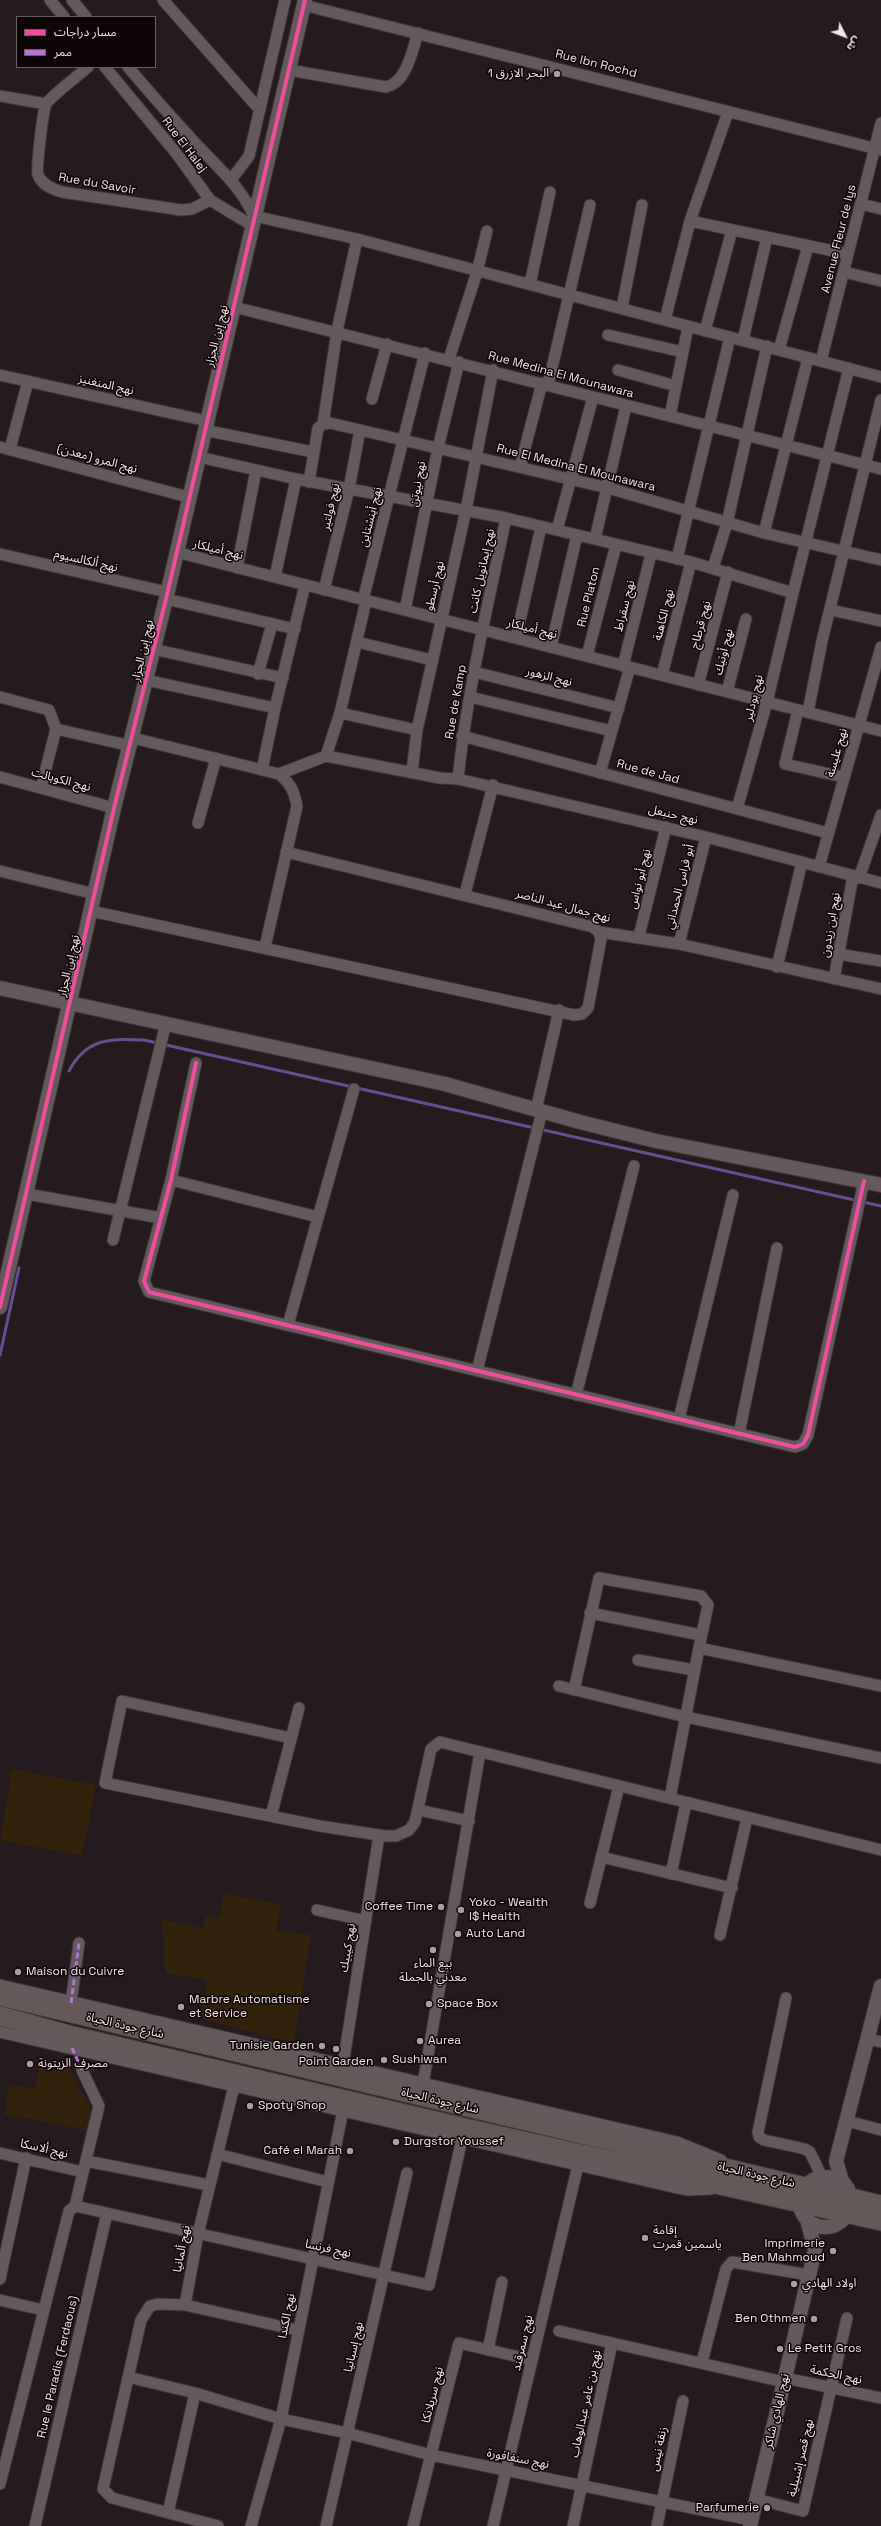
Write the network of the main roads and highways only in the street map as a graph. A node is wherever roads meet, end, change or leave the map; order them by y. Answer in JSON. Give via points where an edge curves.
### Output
{"nodes":[{"id":1,"x":0,"y":1996,"type":"edge"},
{"id":2,"x":0,"y":2016,"type":"edge"},
{"id":3,"x":809,"y":2193,"type":"junction"},
{"id":4,"x":881,"y":2205,"type":"edge"},
{"id":5,"x":845,"y":2206,"type":"junction"},
{"id":6,"x":881,"y":2221,"type":"edge"}],
"edges":[{"from":1,"to":3,"type":"highway","name":"شارع جودة الحياة","via":[[741,2172]]},
{"from":2,"to":3,"type":"highway","name":"شارع جودة الحياة","via":[[69,2035],[731,2188]]},
{"from":3,"to":5,"type":"highway","name":"شارع جودة الحياة"},
{"from":4,"to":5,"type":"highway","name":"شارع جودة الحياة"},
{"from":5,"to":6,"type":"highway","name":"شارع جودة الحياة"}]}
